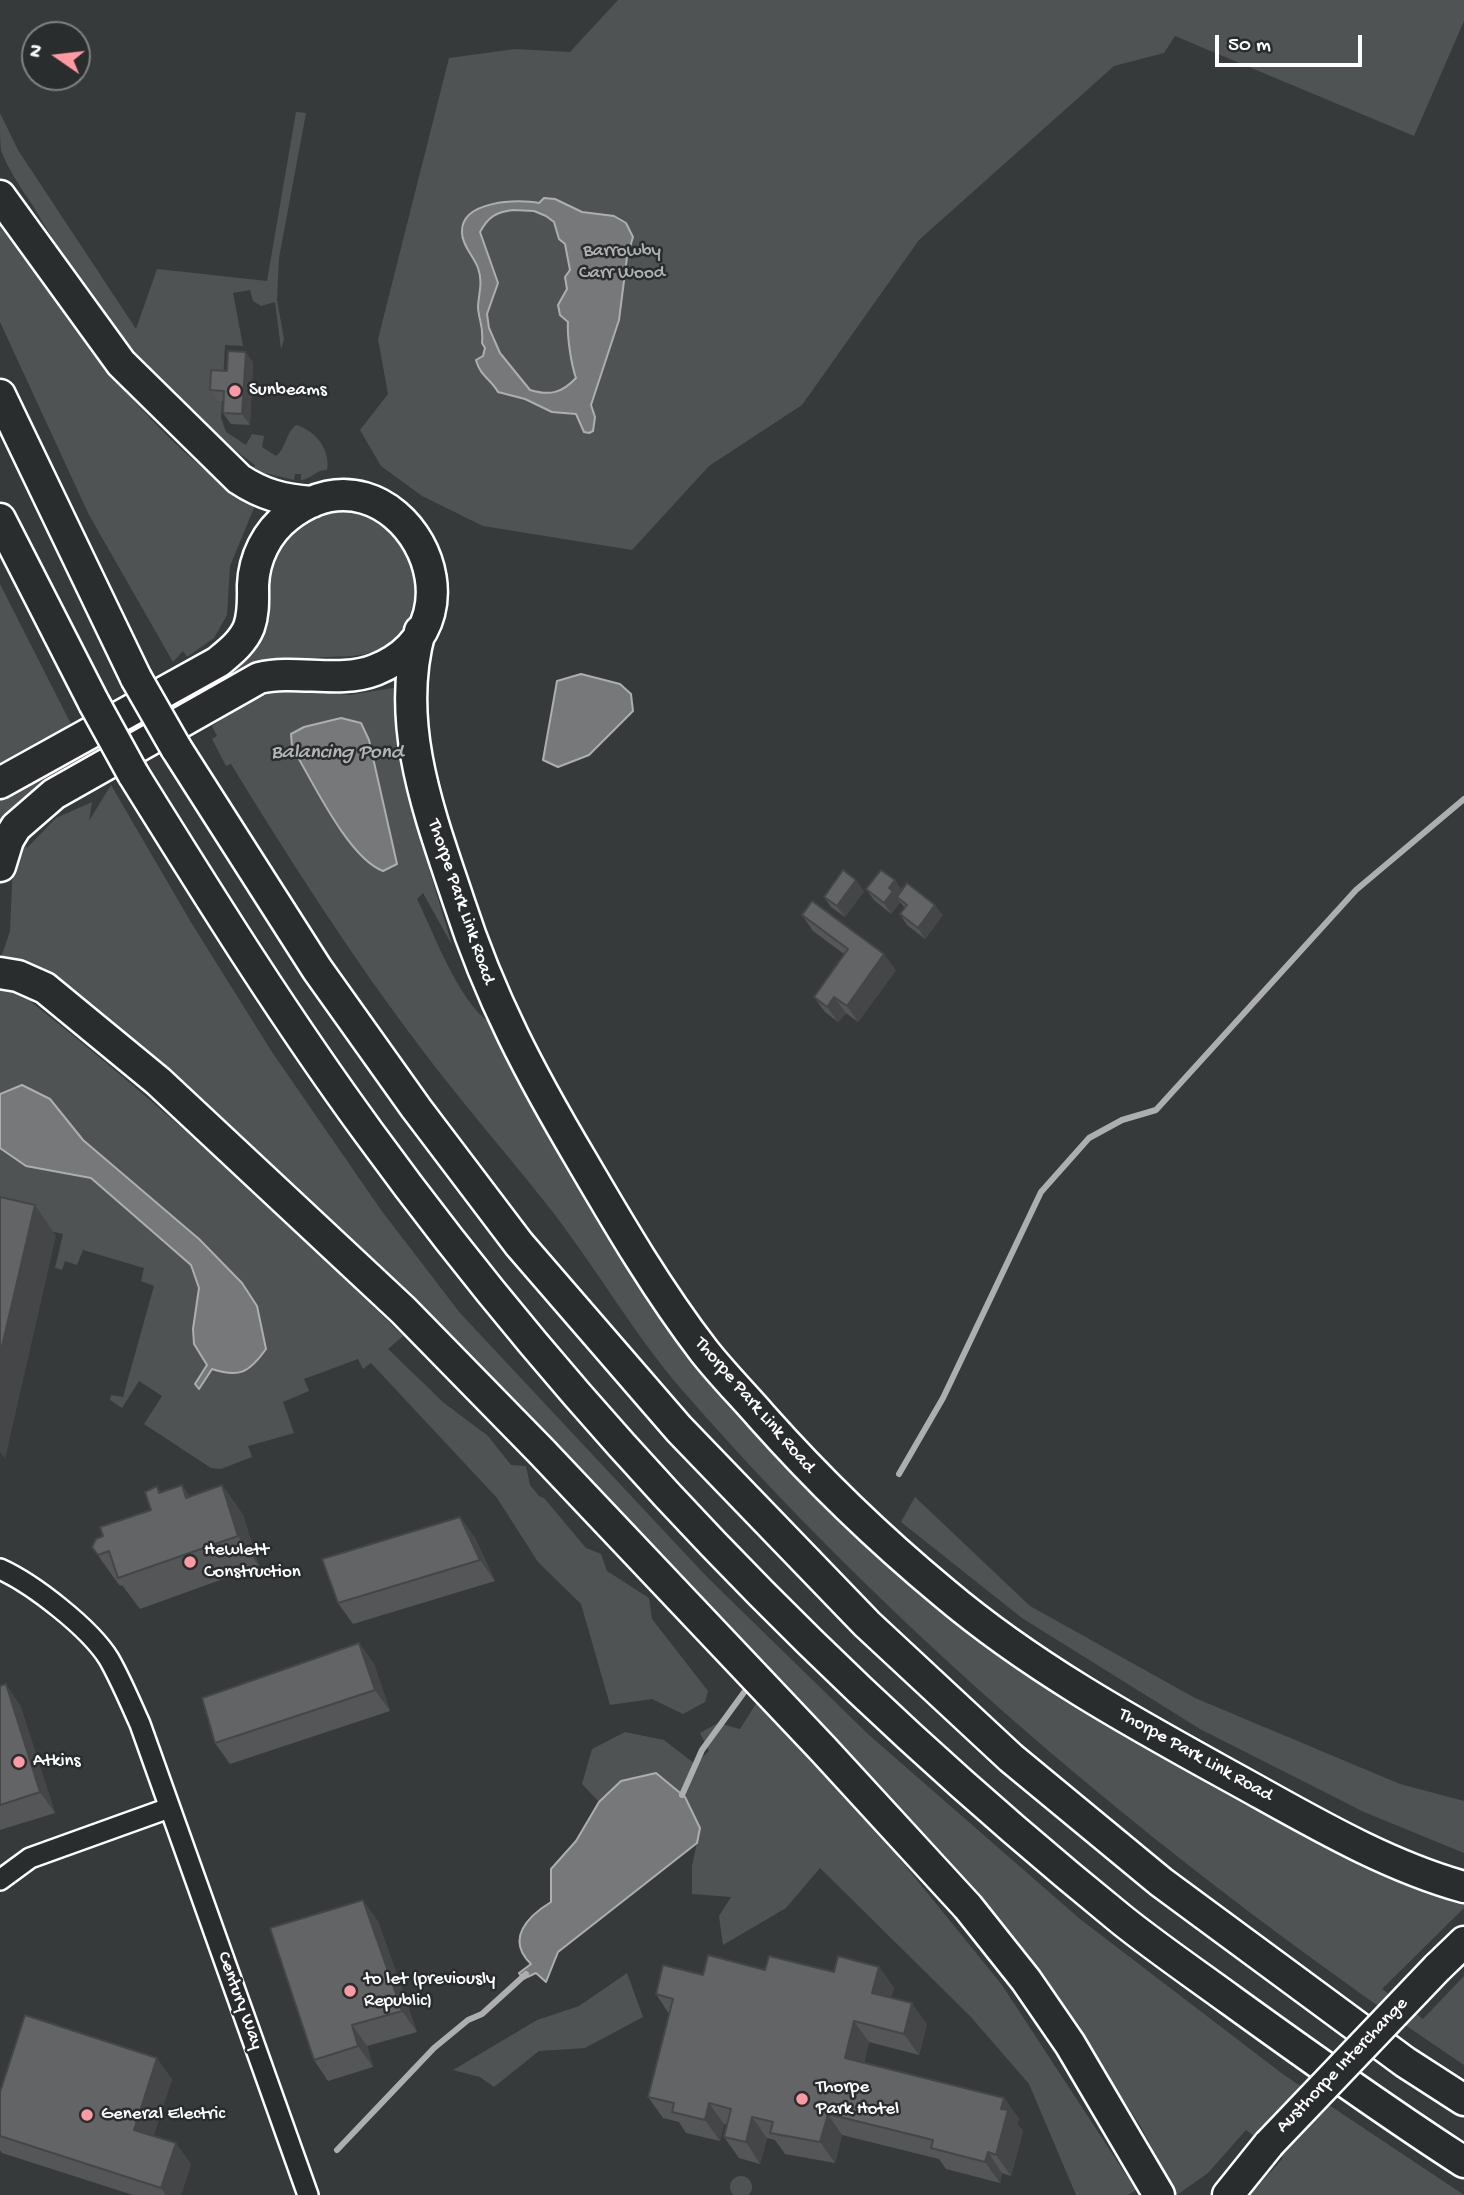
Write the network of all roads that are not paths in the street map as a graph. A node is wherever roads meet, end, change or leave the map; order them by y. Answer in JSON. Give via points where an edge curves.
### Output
{"nodes":[{"id":1,"x":0,"y":196,"type":"edge"},
{"id":2,"x":0,"y":395,"type":"edge"},
{"id":3,"x":312,"y":502,"type":"junction"},
{"id":4,"x":0,"y":519,"type":"edge"},
{"id":5,"x":420,"y":631,"type":"junction"},
{"id":6,"x":0,"y":783,"type":"edge"},
{"id":7,"x":0,"y":866,"type":"edge"},
{"id":8,"x":0,"y":973,"type":"edge"},
{"id":9,"x":0,"y":1569,"type":"edge"},
{"id":10,"x":169,"y":1808,"type":"junction"},
{"id":11,"x":0,"y":1880,"type":"edge"},
{"id":12,"x":1464,"y":1887,"type":"edge"},
{"id":13,"x":1464,"y":1942,"type":"edge"},
{"id":14,"x":1464,"y":2100,"type":"edge"},
{"id":15,"x":1464,"y":2162,"type":"edge"},
{"id":16,"x":308,"y":2195,"type":"edge"},
{"id":17,"x":1159,"y":2195,"type":"edge"},
{"id":18,"x":1228,"y":2195,"type":"edge"}],
"edges":[{"from":1,"to":3,"type":"highway","via":[[121,363],[239,479],[260,493]]},
{"from":2,"to":14,"type":"highway","bridge":true,"via":[[136,678],[176,748],[317,969],[519,1244],[679,1429],[867,1624],[1011,1758],[1161,1882],[1405,2062]]},
{"from":3,"to":5,"type":"highway","name":"Thorpe Park Link Road","via":[[334,497],[363,499],[409,526],[420,541],[431,575],[429,611]]},
{"from":3,"to":6,"type":"highway","via":[[286,517],[267,540],[255,568],[252,615],[238,645],[218,662]]},
{"from":4,"to":15,"type":"highway","bridge":true,"via":[[133,774],[273,998],[370,1136],[482,1279],[643,1471],[829,1662],[976,1798],[1126,1923],[1373,2103]]},
{"from":5,"to":7,"type":"highway","via":[[392,661],[374,670],[354,675],[259,678],[54,794],[16,827]]},
{"from":5,"to":12,"type":"highway","name":"Thorpe Park Link Road","via":[[410,684],[422,793],[482,972],[535,1081],[636,1255],[705,1353],[819,1481],[945,1595],[1067,1682],[1159,1737],[1354,1841]]},
{"from":8,"to":17,"type":"highway","via":[[45,988],[158,1081],[403,1310],[579,1490],[968,1907],[1070,2044]]},
{"from":9,"to":10,"type":"street","name":"Century Way","via":[[61,1608],[108,1656],[140,1724]]},
{"from":10,"to":11,"type":"street","via":[[30,1858]]},
{"from":10,"to":16,"type":"street","name":"Century Way"},
{"from":13,"to":18,"type":"highway","name":"Austhorpe Interchange","bridge":true,"via":[[1269,2144]]}]}
